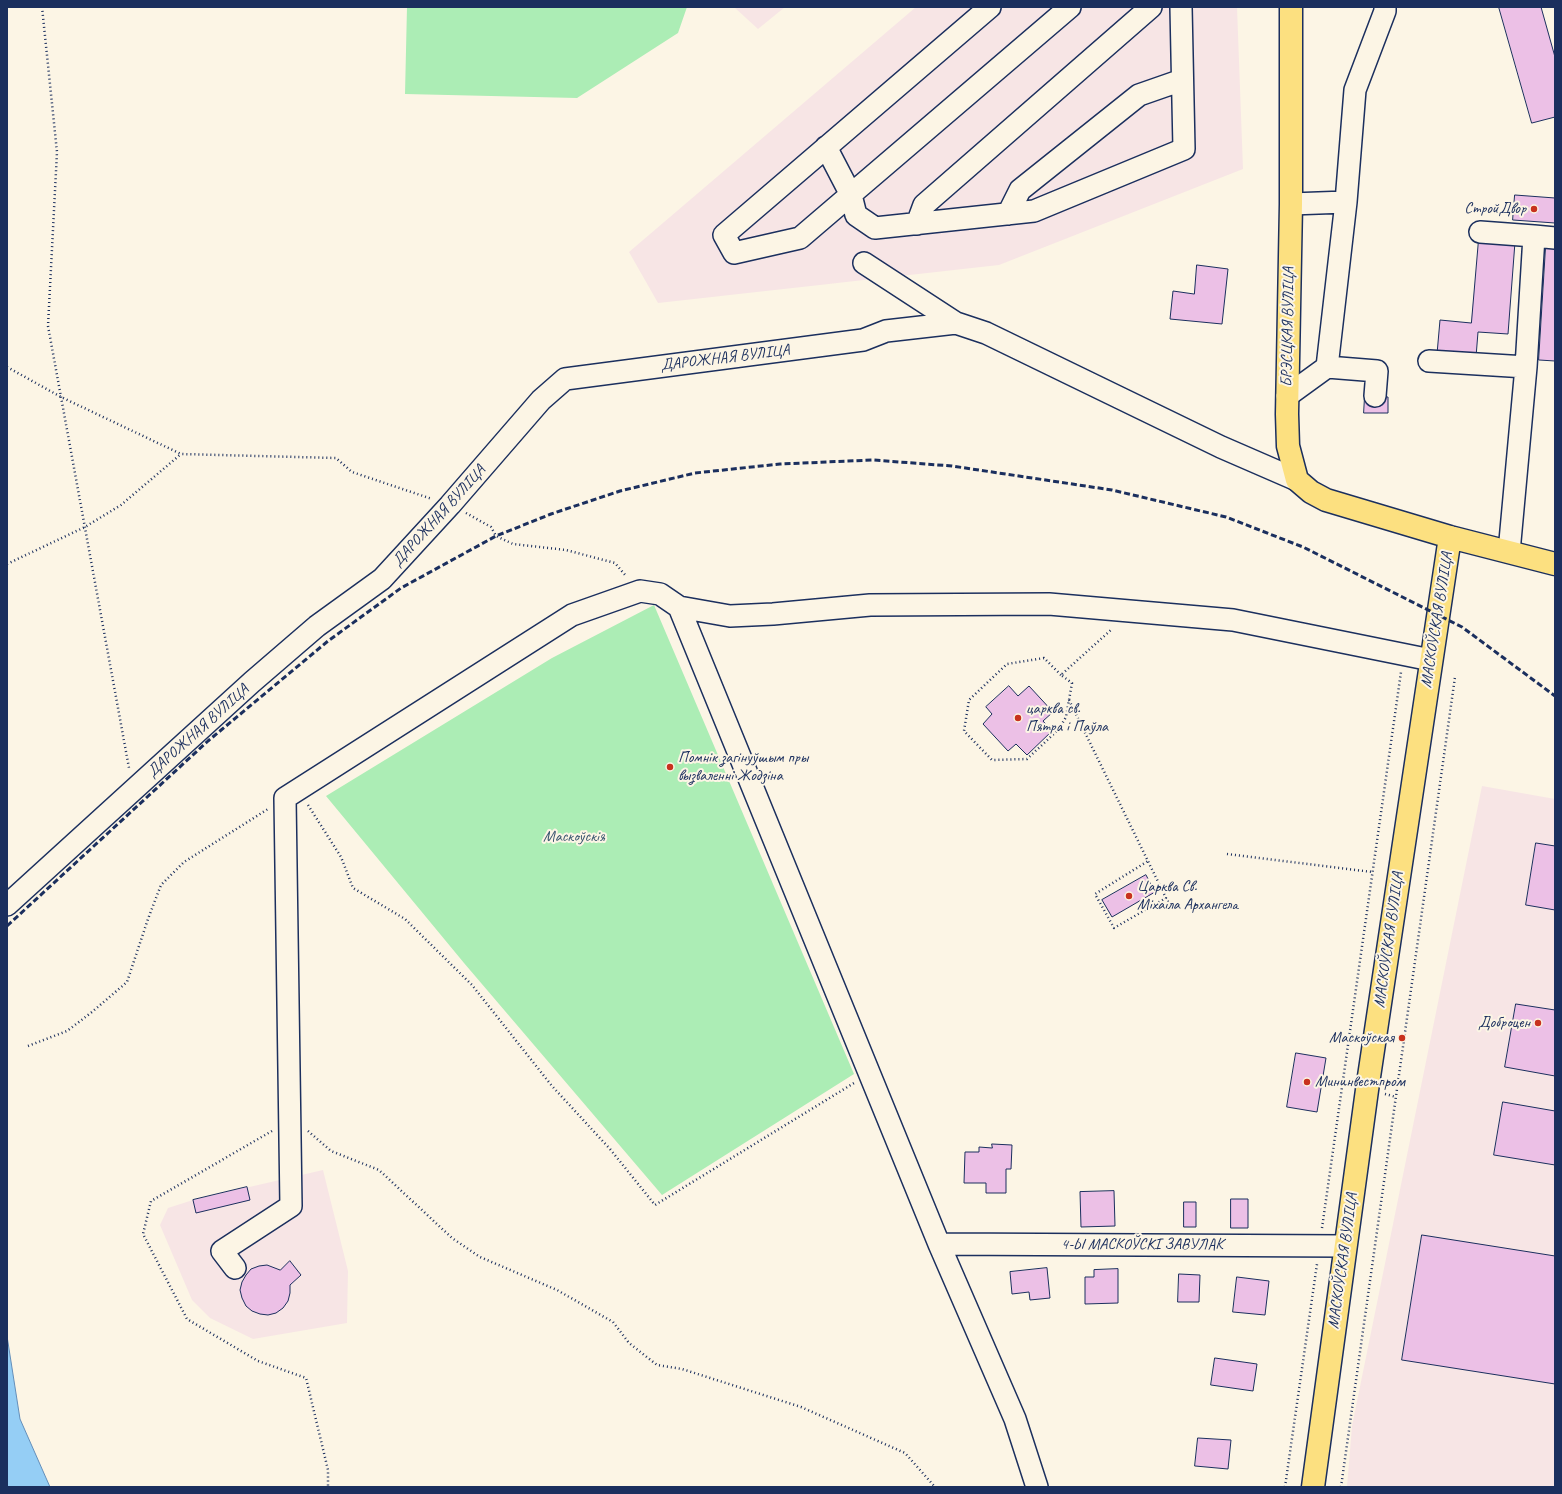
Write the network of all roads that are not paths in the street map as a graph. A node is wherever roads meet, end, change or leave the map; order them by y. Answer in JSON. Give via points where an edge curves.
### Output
{"nodes":[{"id":1,"x":990,"y":7,"type":"edge"},
{"id":2,"x":1070,"y":7,"type":"edge"},
{"id":3,"x":1151,"y":7,"type":"edge"},
{"id":4,"x":1181,"y":7,"type":"edge"},
{"id":5,"x":1291,"y":7,"type":"edge"},
{"id":6,"x":1385,"y":7,"type":"edge"},
{"id":7,"x":1182,"y":80,"type":"junction"},
{"id":8,"x":826,"y":147,"type":"junction"},
{"id":9,"x":851,"y":195,"type":"junction"},
{"id":10,"x":1346,"y":202,"type":"junction"},
{"id":11,"x":1291,"y":204,"type":"junction"},
{"id":12,"x":1008,"y":214,"type":"junction"},
{"id":13,"x":917,"y":224,"type":"junction"},
{"id":14,"x":1480,"y":232,"type":"dead end"},
{"id":15,"x":1534,"y":236,"type":"junction"},
{"id":16,"x":1555,"y":238,"type":"edge"},
{"id":17,"x":864,"y":263,"type":"dead end"},
{"id":18,"x":956,"y":323,"type":"junction"},
{"id":19,"x":1430,"y":361,"type":"dead end"},
{"id":20,"x":1327,"y":367,"type":"junction"},
{"id":21,"x":1526,"y":367,"type":"junction"},
{"id":22,"x":1287,"y":396,"type":"junction"},
{"id":23,"x":1376,"y":396,"type":"dead end"},
{"id":24,"x":1296,"y":480,"type":"junction"},
{"id":25,"x":1450,"y":537,"type":"junction"},
{"id":26,"x":1509,"y":552,"type":"junction"},
{"id":27,"x":1555,"y":564,"type":"edge"},
{"id":28,"x":679,"y":607,"type":"junction"},
{"id":29,"x":1431,"y":660,"type":"junction"},
{"id":30,"x":7,"y":905,"type":"edge"},
{"id":31,"x":939,"y":1244,"type":"junction"},
{"id":32,"x":1345,"y":1246,"type":"junction"},
{"id":33,"x":235,"y":1268,"type":"dead end"},
{"id":34,"x":1037,"y":1487,"type":"edge"},
{"id":35,"x":1313,"y":1487,"type":"edge"}],
"edges":[{"from":1,"to":8,"type":"street"},
{"from":2,"to":9,"type":"street"},
{"from":3,"to":13,"type":"street","via":[[924,205]]},
{"from":4,"to":7,"type":"street"},
{"from":5,"to":11,"type":"main road","name":"БРЭСЦКАЯ ВУЛІЦА"},
{"from":6,"to":10,"type":"street","via":[[1355,90]]},
{"from":7,"to":12,"type":"street","via":[[1139,95],[1020,190]]},
{"from":7,"to":12,"type":"street","via":[[1184,149],[1034,211]]},
{"from":8,"to":9,"type":"street"},
{"from":8,"to":9,"type":"street","via":[[724,235],[734,253],[800,238]]},
{"from":9,"to":13,"type":"street","via":[[856,215],[875,228]]},
{"from":10,"to":11,"type":"street"},
{"from":10,"to":20,"type":"street"},
{"from":11,"to":22,"type":"main road","name":"БРЭСЦКАЯ ВУЛІЦА"},
{"from":12,"to":13,"type":"street"},
{"from":14,"to":15,"type":"street"},
{"from":15,"to":16,"type":"street"},
{"from":15,"to":21,"type":"street"},
{"from":17,"to":18,"type":"street"},
{"from":18,"to":24,"type":"street","via":[[986,333],[1221,447]]},
{"from":18,"to":30,"type":"street","name":"ДАРОЖНАЯ ВУЛІЦА","via":[[886,331],[863,340],[565,379],[541,400],[382,580],[311,631],[252,682]]},
{"from":19,"to":21,"type":"street"},
{"from":20,"to":22,"type":"street"},
{"from":20,"to":23,"type":"street","via":[[1377,371]]},
{"from":21,"to":26,"type":"street"},
{"from":22,"to":24,"type":"main road","name":"БРЭСЦКАЯ ВУЛІЦА","via":[[1288,446]]},
{"from":24,"to":25,"type":"main road","via":[[1326,500]]},
{"from":25,"to":26,"type":"main road"},
{"from":25,"to":29,"type":"main road","name":"МАСКОЎСКАЯ ВУЛІЦА"},
{"from":26,"to":27,"type":"main road"},
{"from":28,"to":29,"type":"street","via":[[730,616],[870,605],[1049,604],[1233,620]]},
{"from":28,"to":31,"type":"street"},
{"from":28,"to":33,"type":"street","via":[[660,594],[640,591],[572,615],[291,794],[291,1206],[222,1251]]},
{"from":29,"to":32,"type":"main road","name":"МАСКОЎСКАЯ ВУЛІЦА"},
{"from":31,"to":32,"type":"street","name":"4-Ы МАСКОЎСКІ ЗАВУЛАК"},
{"from":31,"to":34,"type":"street","via":[[1015,1419]]},
{"from":32,"to":35,"type":"main road","name":"МАСКОЎСКАЯ ВУЛІЦА"}]}
